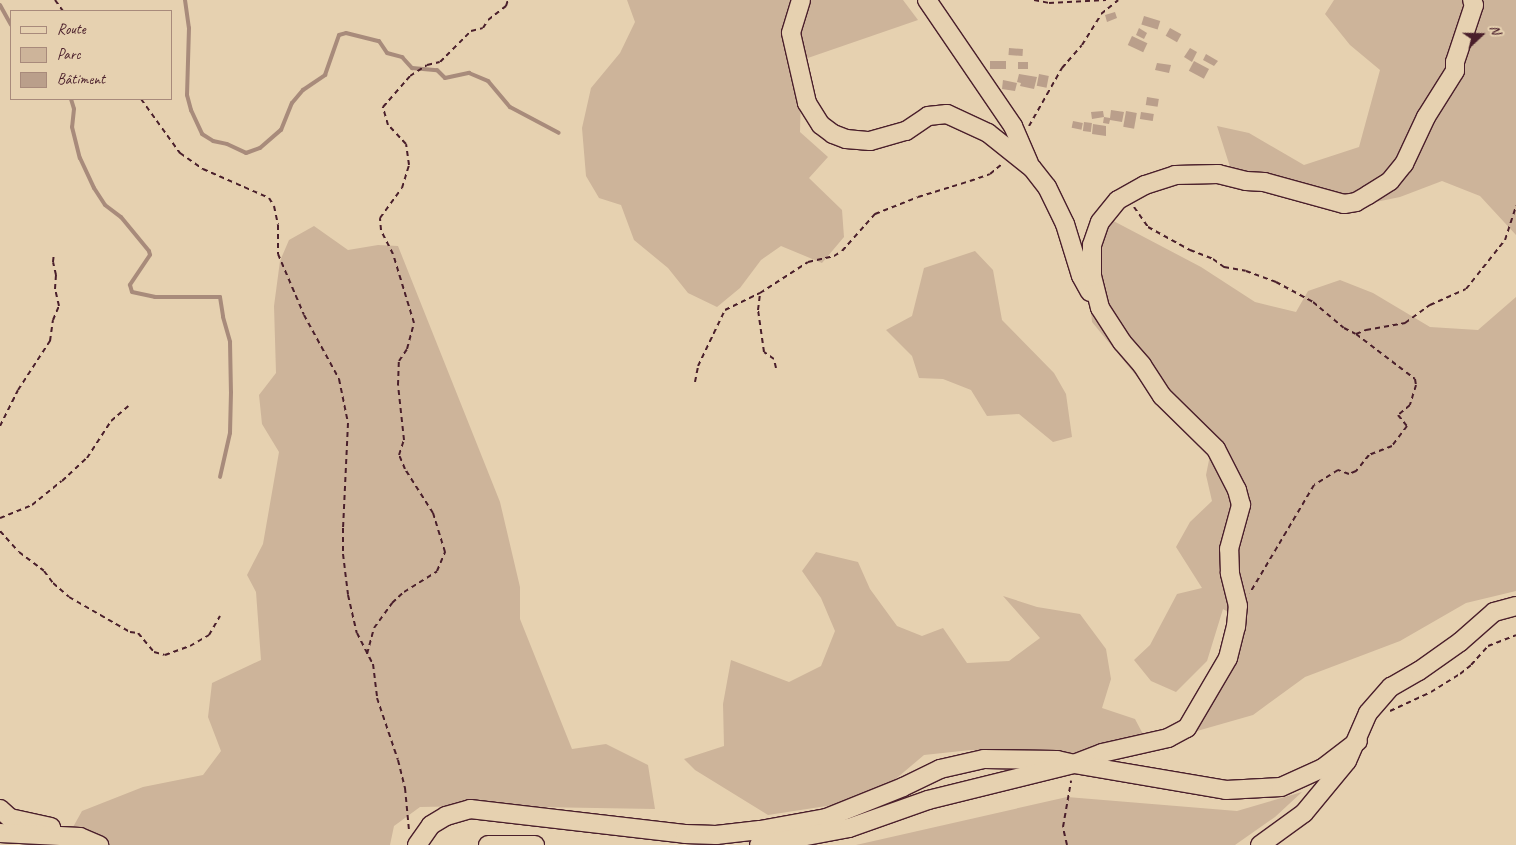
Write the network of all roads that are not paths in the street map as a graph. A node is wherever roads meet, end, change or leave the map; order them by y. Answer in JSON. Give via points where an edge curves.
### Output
{"nodes":[{"id":1,"x":801,"y":0,"type":"edge"},
{"id":2,"x":927,"y":0,"type":"edge"},
{"id":3,"x":1472,"y":0,"type":"edge"},
{"id":4,"x":1016,"y":147,"type":"junction"},
{"id":5,"x":1100,"y":308,"type":"junction"},
{"id":6,"x":1516,"y":606,"type":"edge"},
{"id":7,"x":1358,"y":741,"type":"junction"},
{"id":8,"x":1074,"y":764,"type":"junction"},
{"id":9,"x":0,"y":809,"type":"edge"},
{"id":10,"x":0,"y":833,"type":"edge"},
{"id":11,"x":80,"y":837,"type":"junction"},
{"id":12,"x":413,"y":839,"type":"edge"},
{"id":13,"x":99,"y":845,"type":"edge"},
{"id":14,"x":488,"y":845,"type":"edge"},
{"id":15,"x":535,"y":845,"type":"edge"},
{"id":16,"x":758,"y":845,"type":"edge"},
{"id":17,"x":1260,"y":845,"type":"edge"}],
"edges":[{"from":1,"to":4,"type":"street","via":[[791,34],[807,103],[827,130],[846,139],[870,141],[906,131],[928,116],[946,114]]},
{"from":2,"to":4,"type":"street","via":[[1013,126]]},
{"from":3,"to":5,"type":"street","via":[[1474,5],[1455,71],[1426,117],[1404,164],[1390,181],[1356,202],[1344,204],[1264,182],[1218,174],[1175,175],[1145,185],[1124,197],[1104,216],[1092,245],[1092,278]]},
{"from":4,"to":5,"type":"street","via":[[1055,202],[1081,276]]},
{"from":5,"to":8,"type":"street","via":[[1162,396],[1216,449],[1237,490],[1241,505],[1230,537],[1229,564],[1238,606],[1228,658],[1187,728],[1168,738],[1102,753]]},
{"from":6,"to":7,"type":"street","via":[[1494,612],[1460,642],[1391,687],[1368,714]]},
{"from":7,"to":8,"type":"street","via":[[1323,768],[1281,787],[1226,790]]},
{"from":7,"to":17,"type":"street","via":[[1347,761],[1304,813]]},
{"from":8,"to":12,"type":"street","via":[[984,758],[940,768],[903,787],[826,818],[716,835],[470,809],[446,816]]},
{"from":8,"to":16,"type":"street","via":[[928,800],[849,828]]},
{"from":9,"to":11,"type":"street","via":[[10,818]]},
{"from":10,"to":11,"type":"street"},
{"from":11,"to":13,"type":"street"},
{"from":14,"to":15,"type":"street"}]}
